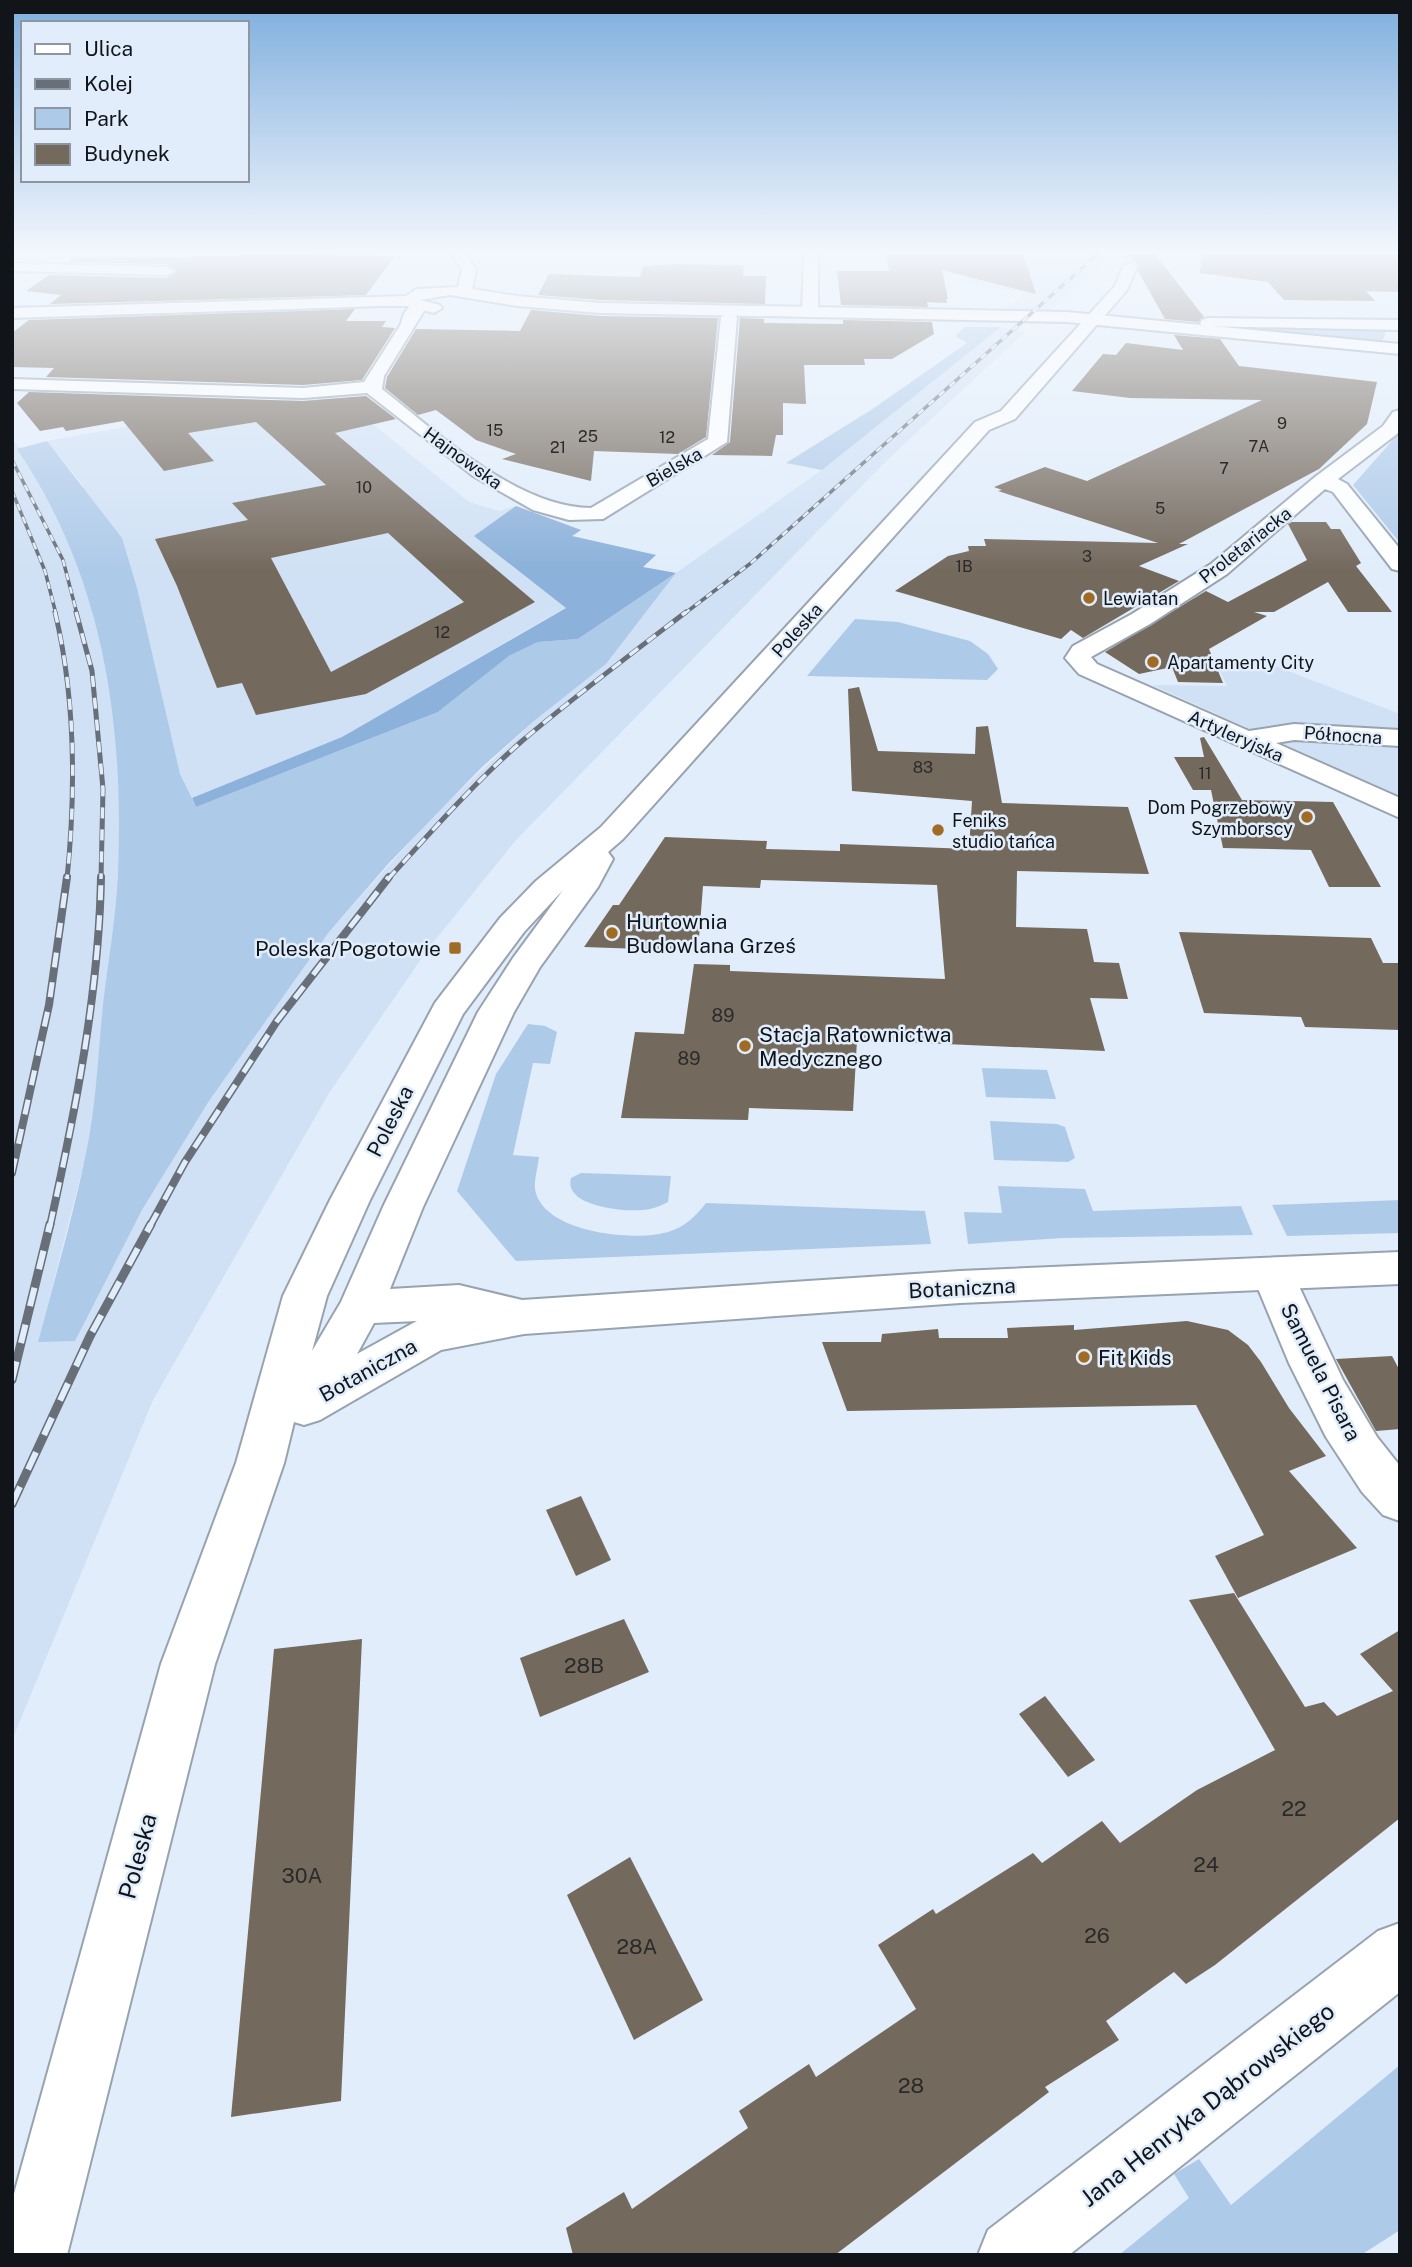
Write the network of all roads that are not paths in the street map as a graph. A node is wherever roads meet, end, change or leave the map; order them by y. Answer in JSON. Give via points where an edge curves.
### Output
{"nodes":[{"id":1,"x":386,"y":360,"type":"edge"},
{"id":2,"x":725,"y":360,"type":"edge"},
{"id":3,"x":1059,"y":360,"type":"edge"},
{"id":4,"x":12,"y":384,"type":"edge"},
{"id":5,"x":372,"y":387,"type":"junction"},
{"id":6,"x":989,"y":402,"type":"dead end"},
{"id":7,"x":1400,"y":416,"type":"edge"},
{"id":8,"x":982,"y":426,"type":"junction"},
{"id":9,"x":1324,"y":480,"type":"junction"},
{"id":10,"x":595,"y":513,"type":"joint"},
{"id":11,"x":1400,"y":564,"type":"edge"},
{"id":12,"x":1078,"y":658,"type":"joint"},
{"id":13,"x":1400,"y":738,"type":"edge"},
{"id":14,"x":1244,"y":740,"type":"junction"},
{"id":15,"x":1400,"y":809,"type":"edge"},
{"id":16,"x":612,"y":833,"type":"junction"},
{"id":17,"x":1400,"y":1268,"type":"edge"},
{"id":18,"x":1273,"y":1274,"type":"junction"},
{"id":19,"x":305,"y":1296,"type":"junction"},
{"id":20,"x":361,"y":1307,"type":"junction"},
{"id":21,"x":524,"y":1317,"type":"junction"},
{"id":22,"x":430,"y":1334,"type":"junction"},
{"id":23,"x":305,"y":1405,"type":"junction"},
{"id":24,"x":260,"y":1463,"type":"junction"},
{"id":25,"x":1400,"y":1500,"type":"edge"},
{"id":26,"x":1400,"y":1953,"type":"edge"},
{"id":27,"x":32,"y":2255,"type":"edge"},
{"id":28,"x":1013,"y":2255,"type":"edge"}],
"edges":[{"from":1,"to":5,"type":"street"},
{"from":2,"to":10,"type":"street","name":"Bielska","via":[[717,442]]},
{"from":3,"to":8,"type":"street","name":"Poleska","via":[[1008,415]]},
{"from":4,"to":5,"type":"street","via":[[303,393]]},
{"from":5,"to":10,"type":"street","name":"Hajnowska","via":[[504,488],[573,516]]},
{"from":6,"to":8,"type":"street","name":"Poleska","via":[[981,411]]},
{"from":7,"to":9,"type":"street","name":"Proletariacka","via":[[1390,430]]},
{"from":8,"to":16,"type":"street","name":"Poleska"},
{"from":9,"to":11,"type":"street","via":[[1340,488]]},
{"from":9,"to":12,"type":"street","name":"Proletariacka","via":[[1219,569],[1082,651]]},
{"from":12,"to":14,"type":"street","name":"Artyleryjska","via":[[1088,669]]},
{"from":13,"to":14,"type":"street","name":"Północna","via":[[1294,732]]},
{"from":14,"to":15,"type":"street","name":"Artyleryjska"},
{"from":16,"to":19,"type":"street","name":"Poleska","via":[[547,888],[512,925],[447,1011]]},
{"from":16,"to":20,"type":"street","name":"Poleska","via":[[582,887],[496,1013],[403,1207]]},
{"from":17,"to":18,"type":"street","name":"Botaniczna"},
{"from":18,"to":21,"type":"street","name":"Botaniczna","via":[[960,1287]]},
{"from":18,"to":25,"type":"street","name":"Samuela Pisara","via":[[1299,1338],[1347,1430]]},
{"from":19,"to":20,"type":"street","name":"Botaniczna"},
{"from":19,"to":24,"type":"street","name":"Poleska"},
{"from":20,"to":21,"type":"street","name":"Botaniczna","via":[[458,1302]]},
{"from":20,"to":22,"type":"street","name":"Botaniczna"},
{"from":20,"to":23,"type":"street","name":"Poleska"},
{"from":21,"to":22,"type":"street","name":"Botaniczna"},
{"from":22,"to":23,"type":"street","name":"Botaniczna"},
{"from":23,"to":24,"type":"street","name":"Poleska"},
{"from":24,"to":27,"type":"street","name":"Poleska","via":[[188,1664]]},
{"from":26,"to":28,"type":"street","name":"Jana Henryka Dąbrowskiego"}]}
